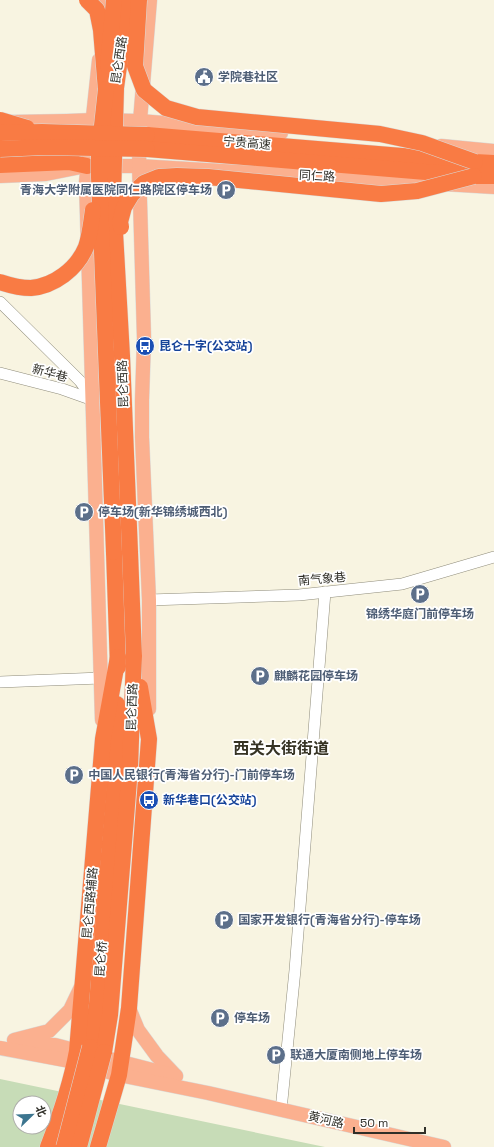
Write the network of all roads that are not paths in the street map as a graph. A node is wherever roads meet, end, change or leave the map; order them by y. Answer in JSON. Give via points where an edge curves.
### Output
{"nodes":[{"id":1,"x":87,"y":0,"type":"edge"},
{"id":2,"x":104,"y":0,"type":"edge"},
{"id":3,"x":114,"y":0,"type":"edge"},
{"id":4,"x":128,"y":0,"type":"edge"},
{"id":5,"x":139,"y":0,"type":"edge"},
{"id":6,"x":150,"y":0,"type":"edge"},
{"id":7,"x":106,"y":90,"type":"junction"},
{"id":8,"x":93,"y":120,"type":"junction"},
{"id":9,"x":0,"y":121,"type":"edge"},
{"id":10,"x":140,"y":121,"type":"junction"},
{"id":11,"x":42,"y":132,"type":"junction"},
{"id":12,"x":0,"y":133,"type":"edge"},
{"id":13,"x":43,"y":148,"type":"junction"},
{"id":14,"x":0,"y":149,"type":"edge"},
{"id":15,"x":494,"y":151,"type":"edge"},
{"id":16,"x":0,"y":161,"type":"edge"},
{"id":17,"x":494,"y":162,"type":"edge"},
{"id":18,"x":0,"y":165,"type":"edge"},
{"id":19,"x":87,"y":166,"type":"junction"},
{"id":20,"x":139,"y":166,"type":"junction"},
{"id":21,"x":474,"y":169,"type":"junction"},
{"id":22,"x":0,"y":176,"type":"edge"},
{"id":23,"x":494,"y":176,"type":"edge"},
{"id":24,"x":99,"y":177,"type":"junction"},
{"id":25,"x":494,"y":186,"type":"edge"},
{"id":26,"x":0,"y":282,"type":"edge"},
{"id":27,"x":0,"y":302,"type":"edge"},
{"id":28,"x":122,"y":356,"type":"junction"},
{"id":29,"x":0,"y":373,"type":"edge"},
{"id":30,"x":93,"y":400,"type":"junction"},
{"id":31,"x":146,"y":524,"type":"junction"},
{"id":32,"x":98,"y":556,"type":"junction"},
{"id":33,"x":494,"y":557,"type":"edge"},
{"id":34,"x":325,"y":592,"type":"junction"},
{"id":35,"x":148,"y":600,"type":"junction"},
{"id":36,"x":134,"y":656,"type":"junction"},
{"id":37,"x":118,"y":657,"type":"junction"},
{"id":38,"x":101,"y":678,"type":"junction"},
{"id":39,"x":0,"y":682,"type":"edge"},
{"id":40,"x":103,"y":739,"type":"junction"},
{"id":41,"x":149,"y":739,"type":"junction"},
{"id":42,"x":123,"y":767,"type":"junction"},
{"id":43,"x":83,"y":981,"type":"junction"},
{"id":44,"x":129,"y":1008,"type":"junction"},
{"id":45,"x":0,"y":1045,"type":"edge"},
{"id":46,"x":76,"y":1057,"type":"junction"},
{"id":47,"x":120,"y":1069,"type":"junction"},
{"id":48,"x":176,"y":1076,"type":"junction"},
{"id":49,"x":208,"y":1093,"type":"junction"},
{"id":50,"x":281,"y":1110,"type":"junction"},
{"id":51,"x":48,"y":1147,"type":"edge"},
{"id":52,"x":64,"y":1147,"type":"edge"},
{"id":53,"x":79,"y":1147,"type":"edge"},
{"id":54,"x":98,"y":1147,"type":"edge"},
{"id":55,"x":444,"y":1147,"type":"edge"}],
"edges":[{"from":1,"to":7,"type":"highway","bridge":true,"via":[[97,10]]},
{"from":2,"to":8,"type":"main road"},
{"from":3,"to":7,"type":"highway","name":"昆仑西路","bridge":true},
{"from":4,"to":28,"type":"highway","name":"昆仑西路","bridge":true,"via":[[116,88],[113,197]]},
{"from":5,"to":21,"type":"highway","bridge":true,"via":[[135,66],[144,90],[166,108],[197,117],[380,134],[422,143]]},
{"from":6,"to":10,"type":"main road"},
{"from":7,"to":24,"type":"highway","name":"昆仑西路","bridge":true},
{"from":8,"to":9,"type":"main road"},
{"from":8,"to":10,"type":"main road"},
{"from":8,"to":19,"type":"main road"},
{"from":9,"to":11,"type":"highway","bridge":true},
{"from":10,"to":15,"type":"main road"},
{"from":10,"to":20,"type":"main road"},
{"from":11,"to":12,"type":"highway","name":"宁贵高速","bridge":true},
{"from":11,"to":21,"type":"highway","name":"宁贵高速","bridge":true,"via":[[148,135]]},
{"from":13,"to":14,"type":"highway","name":"宁贵高速","bridge":true},
{"from":13,"to":16,"type":"highway"},
{"from":13,"to":21,"type":"highway","name":"宁贵高速","bridge":true,"via":[[147,149]]},
{"from":17,"to":21,"type":"highway","name":"宁贵高速"},
{"from":18,"to":19,"type":"highway","via":[[69,162]]},
{"from":19,"to":20,"type":"main road","name":"同仁路"},
{"from":19,"to":22,"type":"main road","name":"同仁路","via":[[46,174]]},
{"from":19,"to":30,"type":"main road"},
{"from":20,"to":25,"type":"main road","name":"同仁路"},
{"from":20,"to":31,"type":"main road","via":[[144,338],[142,437]]},
{"from":21,"to":23,"type":"highway","name":"宁贵高速"},
{"from":21,"to":28,"type":"highway","bridge":true,"via":[[417,191],[381,194],[208,177],[159,177],[144,183],[132,194],[124,207],[120,222],[126,331]]},
{"from":24,"to":26,"type":"highway","bridge":true,"via":[[86,248],[75,265],[63,276],[30,288]]},
{"from":24,"to":37,"type":"highway","name":"昆仑西路","bridge":true},
{"from":27,"to":30,"type":"street","via":[[80,381]]},
{"from":28,"to":36,"type":"highway","name":"昆仑西路","bridge":true},
{"from":29,"to":30,"type":"street","name":"新华巷","via":[[62,388]]},
{"from":30,"to":32,"type":"main road"},
{"from":31,"to":35,"type":"main road"},
{"from":31,"to":36,"type":"main road","via":[[140,583],[142,626]]},
{"from":32,"to":37,"type":"main road","via":[[106,587],[108,632]]},
{"from":32,"to":38,"type":"main road"},
{"from":33,"to":34,"type":"street","name":"南气象巷","via":[[402,584]]},
{"from":34,"to":35,"type":"street","name":"南气象巷"},
{"from":34,"to":50,"type":"street","via":[[295,970]]},
{"from":35,"to":41,"type":"main road"},
{"from":36,"to":41,"type":"highway"},
{"from":36,"to":42,"type":"highway","name":"昆仑西路"},
{"from":37,"to":40,"type":"highway","name":"昆仑西路辅路"},
{"from":37,"to":42,"type":"highway","name":"昆仑西路"},
{"from":38,"to":39,"type":"street"},
{"from":38,"to":40,"type":"main road"},
{"from":40,"to":43,"type":"highway","name":"昆仑西路辅路"},
{"from":41,"to":44,"type":"highway"},
{"from":42,"to":52,"type":"highway","name":"昆仑桥","bridge":true,"via":[[97,1004],[90,1047]]},
{"from":42,"to":53,"type":"highway","name":"昆仑桥","bridge":true,"via":[[110,1015],[104,1052]]},
{"from":43,"to":45,"type":"main road","via":[[70,1010],[49,1031]]},
{"from":43,"to":46,"type":"highway","name":"昆仑西路辅路"},
{"from":44,"to":47,"type":"highway"},
{"from":44,"to":48,"type":"main road","via":[[138,1030]]},
{"from":45,"to":46,"type":"main road","via":[[55,1045]]},
{"from":46,"to":47,"type":"main road"},
{"from":46,"to":51,"type":"highway","name":"昆仑西路辅路","via":[[58,1122]]},
{"from":47,"to":48,"type":"main road"},
{"from":47,"to":49,"type":"main road"},
{"from":47,"to":54,"type":"highway"},
{"from":48,"to":49,"type":"main road"},
{"from":49,"to":50,"type":"main road","name":"黄河路"},
{"from":50,"to":55,"type":"main road","name":"黄河路"}]}
